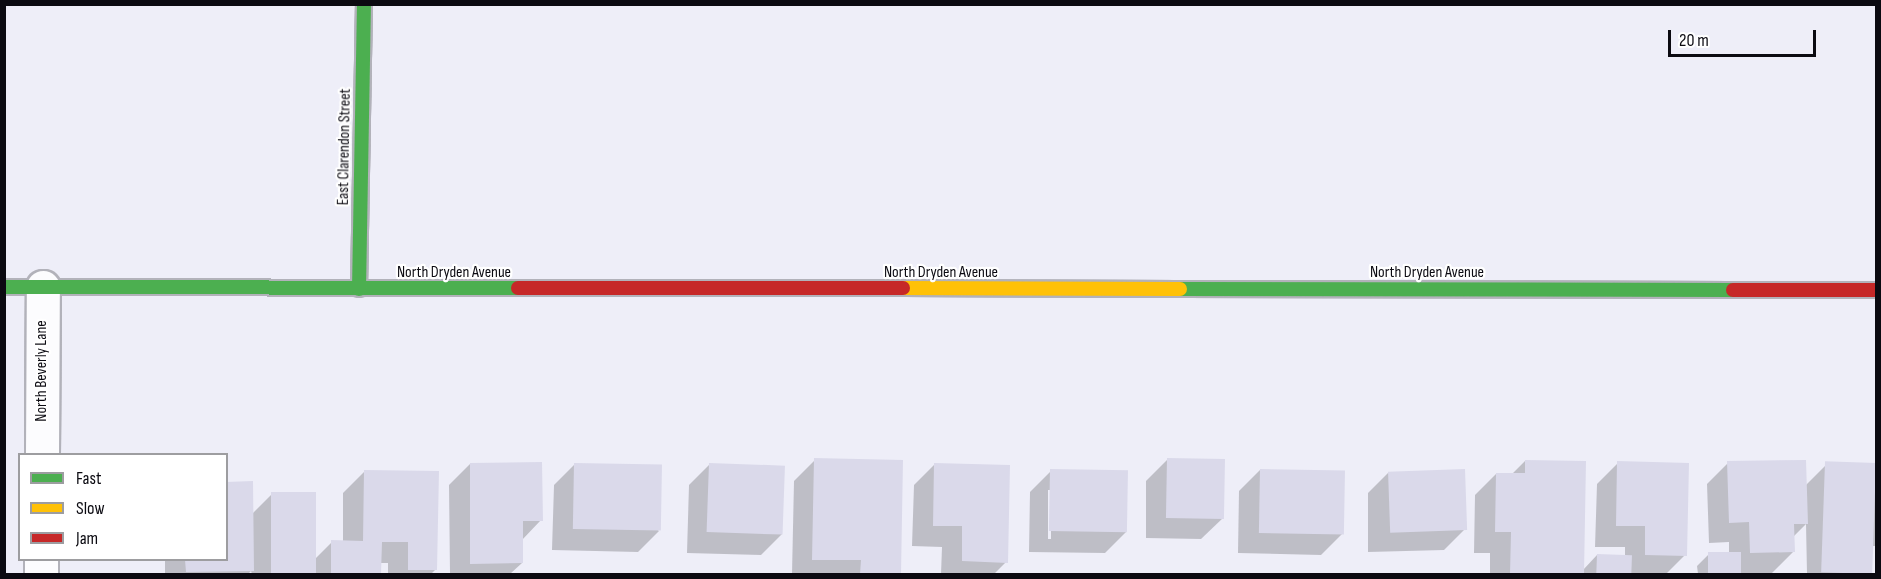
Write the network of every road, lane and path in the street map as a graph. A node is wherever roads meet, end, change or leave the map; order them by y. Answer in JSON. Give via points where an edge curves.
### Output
{"nodes":[{"id":1,"x":364,"y":4,"type":"edge"},
{"id":2,"x":4,"y":287,"type":"edge"},
{"id":3,"x":43,"y":287,"type":"junction"},
{"id":4,"x":359,"y":289,"type":"junction"},
{"id":5,"x":1876,"y":290,"type":"edge"},
{"id":6,"x":42,"y":453,"type":"edge"}],
"edges":[{"from":1,"to":4,"type":"street","name":"East Clarendon Street"},
{"from":2,"to":3,"type":"street","name":"North Dryden Avenue"},
{"from":3,"to":4,"type":"street","name":"North Dryden Avenue"},
{"from":3,"to":6,"type":"street","name":"North Beverly Lane"},
{"from":4,"to":5,"type":"street","name":"North Dryden Avenue"}]}
